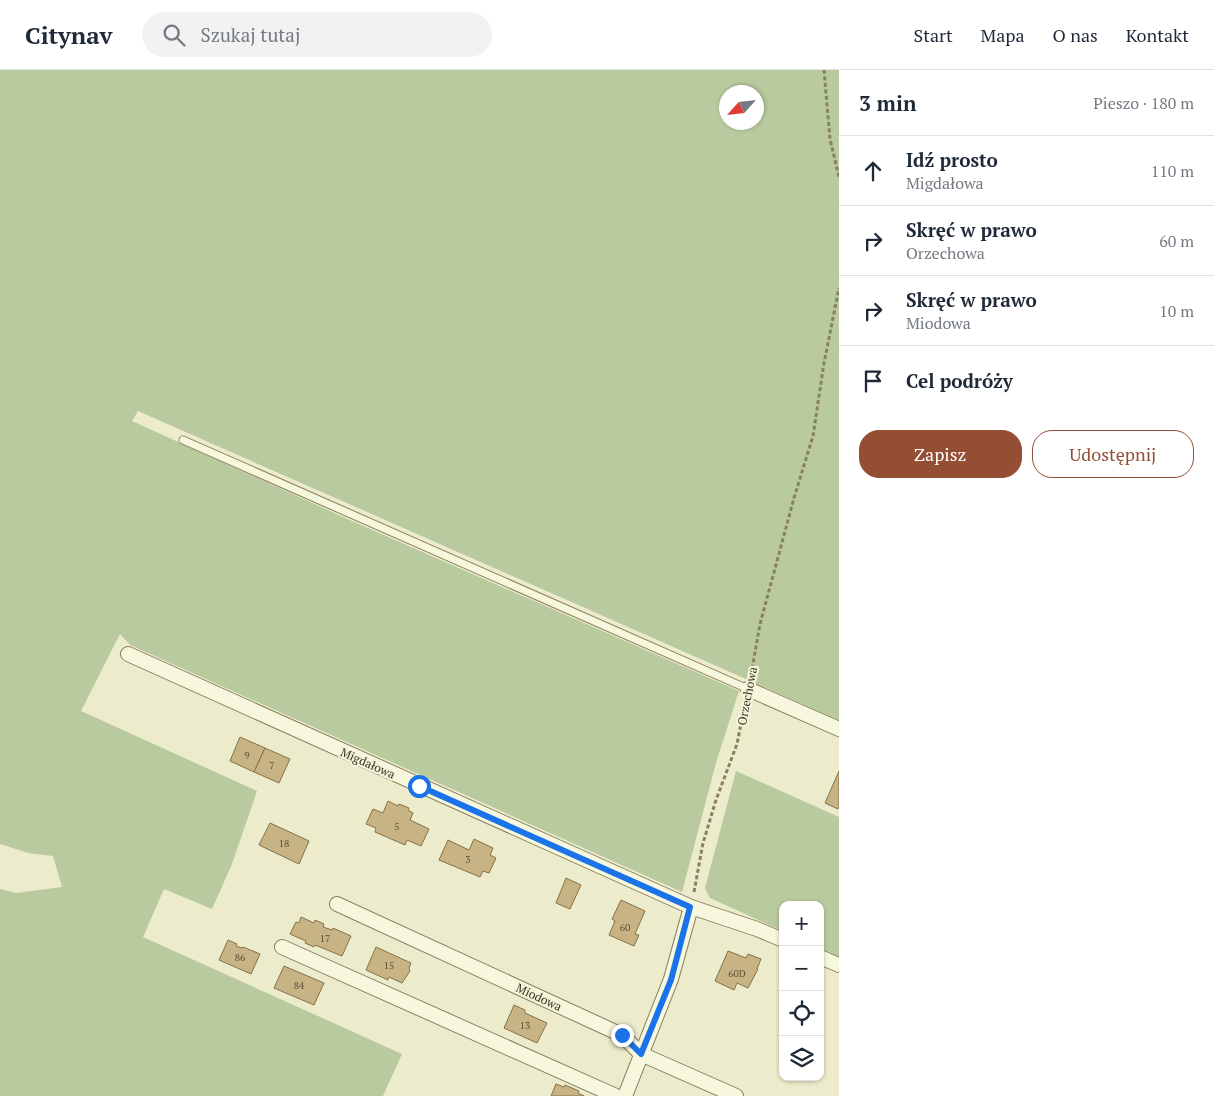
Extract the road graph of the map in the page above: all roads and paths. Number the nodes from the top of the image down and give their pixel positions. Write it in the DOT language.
graph roads {
  1 [pos="824,70"];
  2 [pos="839,177"];
  3 [pos="839,288"];
  4 [pos="183,440"];
  5 [pos="128,654"];
  6 [pos="748,689"];
  7 [pos="839,729"];
  8 [pos="337,904"];
  9 [pos="690,907"];
  10 [pos="779,938"];
  11 [pos="282,947"];
  12 [pos="824,959"];
  13 [pos="839,966"];
  14 [pos="641,1054"];
  15 [pos="616,1096"];
  16 [pos="625,1096"];
  17 [pos="736,1096"];
  1 -- 2 [label="path"];
  3 -- 6 [label="path, Orzechowa"];
  4 -- 6 [label="lane"];
  5 -- 9 [label="street, Migdałowa"];
  6 -- 7 [label="street"];
  6 -- 9 [label="path, Orzechowa"];
  8 -- 14 [label="street, Miodowa"];
  9 -- 10 [label="street, Migdałowa"];
  9 -- 14 [label="street"];
  11 -- 15 [label="street"];
  12 -- 13 [label="street"];
  14 -- 16 [label="street"];
  14 -- 17 [label="street, Miodowa"];
}
